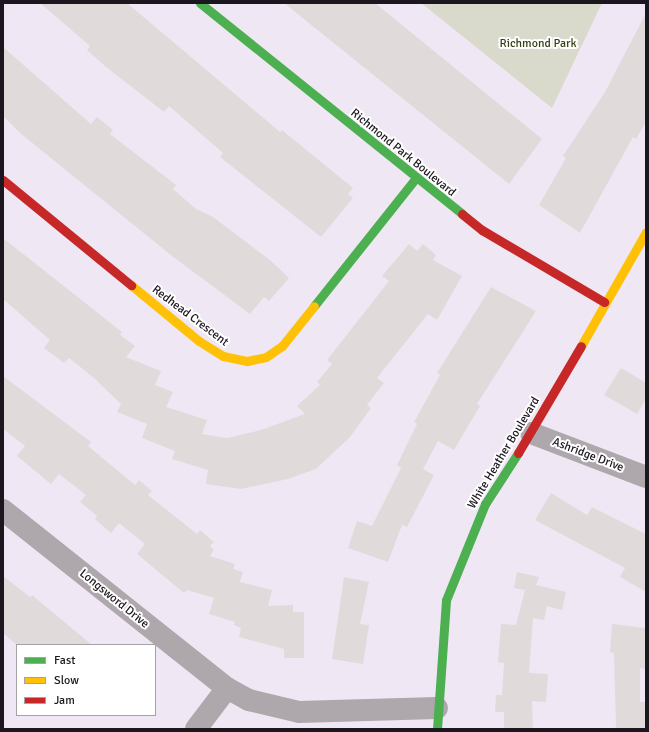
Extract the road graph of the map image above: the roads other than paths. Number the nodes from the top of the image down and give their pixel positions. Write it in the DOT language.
graph roads {
  1 [pos="200,3"];
  2 [pos="415,179"];
  3 [pos="3,180"];
  4 [pos="646,232"];
  5 [pos="604,302"];
  6 [pos="531,433"];
  7 [pos="646,477"];
  8 [pos="3,510"];
  9 [pos="227,688"];
  10 [pos="436,708"];
  11 [pos="196,729"];
  12 [pos="437,729"];
  1 -- 2 [label="street, Richmond Park Boulevard"];
  2 -- 3 [label="street, Redhead Crescent"];
  2 -- 5 [label="street, Richmond Park Boulevard"];
  4 -- 5 [label="street, White Heather Boulevard"];
  5 -- 6 [label="street, White Heather Boulevard"];
  6 -- 7 [label="street, Ashridge Drive"];
  6 -- 10 [label="street, White Heather Boulevard"];
  8 -- 9 [label="street, Longsword Drive"];
  9 -- 10 [label="street, Longsword Drive"];
  9 -- 11 [label="street"];
  10 -- 12 [label="street, White Heather Boulevard"];
}
